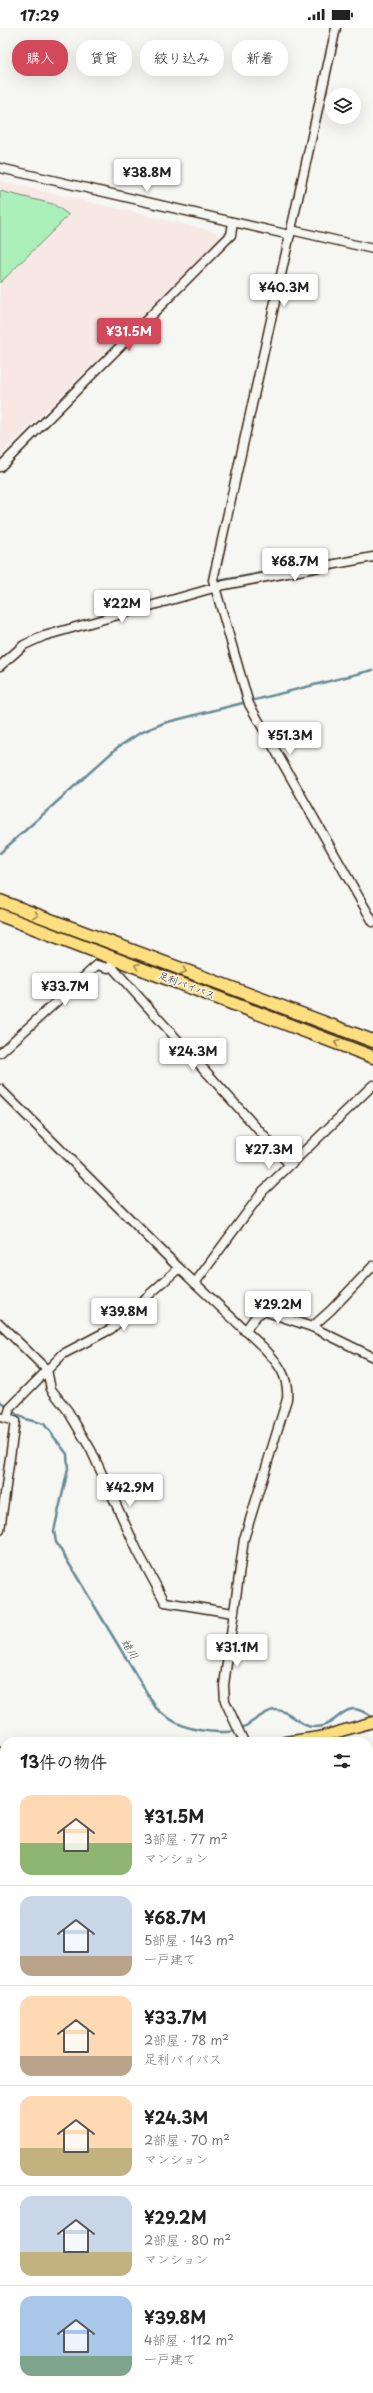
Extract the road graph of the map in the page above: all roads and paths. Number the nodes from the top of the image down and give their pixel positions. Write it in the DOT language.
graph roads {
  1 [pos="336,28"];
  2 [pos="0,168"];
  3 [pos="234,223"];
  4 [pos="290,233"];
  5 [pos="373,249"];
  6 [pos="0,467"];
  7 [pos="373,557"];
  8 [pos="214,587"];
  9 [pos="0,666"];
  10 [pos="0,901"];
  11 [pos="0,915"];
  12 [pos="373,922"];
  13 [pos="115,963"];
  14 [pos="373,1041"];
  15 [pos="0,1053"];
  16 [pos="373,1057"];
  17 [pos="373,1084"];
  18 [pos="0,1089"];
  19 [pos="290,1164"];
  20 [pos="373,1266"];
  21 [pos="180,1268"];
  22 [pos="196,1283"];
  23 [pos="0,1324"];
  24 [pos="312,1326"];
  25 [pos="245,1331"];
  26 [pos="373,1357"];
  27 [pos="46,1370"];
  28 [pos="4,1418"];
  29 [pos="0,1530"];
  30 [pos="234,1613"];
  31 [pos="372,1723"];
  32 [pos="241,1737"];
  33 [pos="320,1737"];
  1 -- 4 [label="street"];
  2 -- 3 [label="street"];
  3 -- 4 [label="street"];
  3 -- 6 [label="street"];
  4 -- 5 [label="street"];
  4 -- 8 [label="street"];
  7 -- 8 [label="street"];
  8 -- 9 [label="street"];
  8 -- 12 [label="street"];
  10 -- 14 [label="highway, 足利バイパス, one-way"];
  11 -- 13 [label="highway, 足利バイパス"];
  13 -- 15 [label="street"];
  16 -- 13 [label="highway, 足利バイパス, one-way"];
  13 -- 19 [label="street"];
  17 -- 19 [label="street"];
  18 -- 21 [label="street"];
  19 -- 22 [label="street"];
  20 -- 24 [label="street"];
  21 -- 22 [label="street"];
  21 -- 27 [label="street"];
  22 -- 25 [label="street"];
  23 -- 27 [label="street"];
  24 -- 25 [label="street"];
  24 -- 26 [label="street"];
  25 -- 30 [label="street"];
  27 -- 28 [label="street"];
  27 -- 30 [label="street"];
  28 -- 29 [label="street"];
  30 -- 32 [label="street"];
  31 -- 33 [label="main road"];
}
